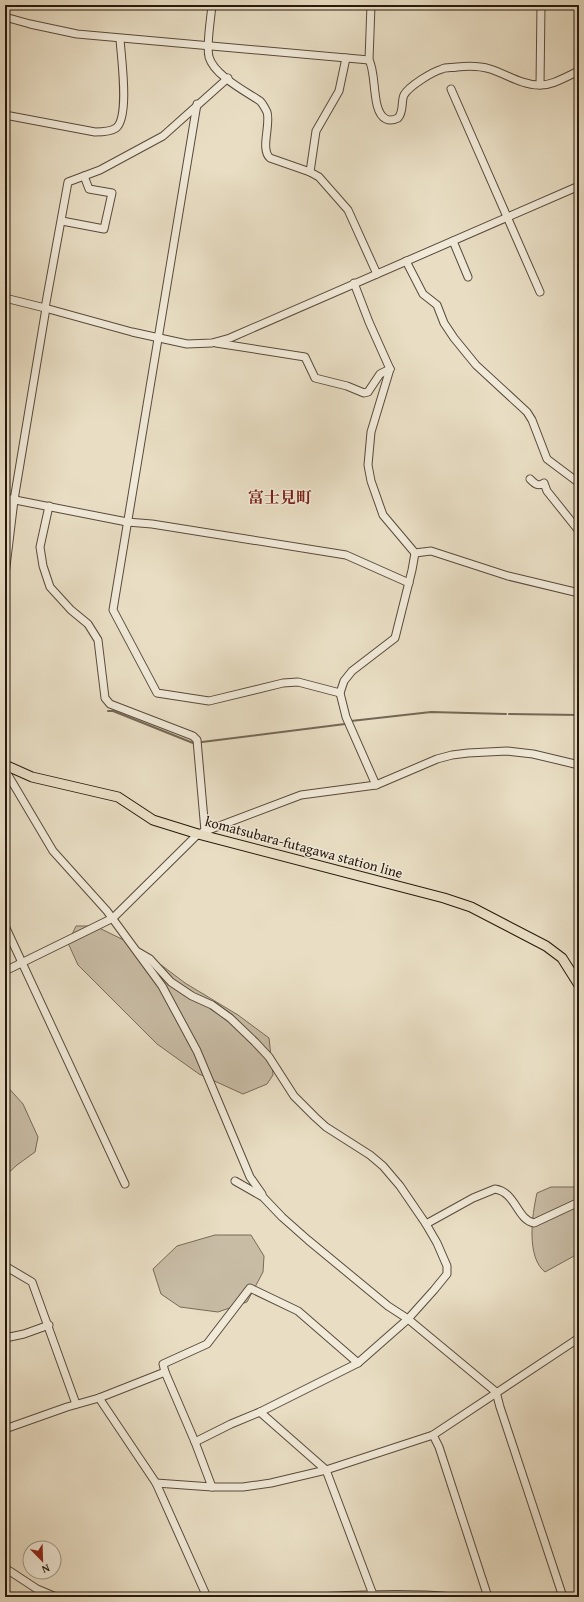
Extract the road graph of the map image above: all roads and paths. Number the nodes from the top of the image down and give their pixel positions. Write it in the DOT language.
graph roads {
  1 [pos="212,5"];
  2 [pos="371,5"];
  3 [pos="540,5"];
  4 [pos="5,17"];
  5 [pos="120,39"];
  6 [pos="209,46"];
  7 [pos="346,58"];
  8 [pos="369,60"];
  9 [pos="579,71"];
  10 [pos="228,78"];
  11 [pos="540,86"];
  12 [pos="451,89"];
  13 [pos="197,104"];
  14 [pos="5,115"];
  15 [pos="310,172"];
  16 [pos="84,176"];
  17 [pos="579,186"];
  18 [pos="507,217"];
  19 [pos="62,221"];
  20 [pos="453,241"];
  21 [pos="406,261"];
  22 [pos="377,274"];
  23 [pos="468,277"];
  24 [pos="354,283"];
  25 [pos="540,292"];
  26 [pos="5,298"];
  27 [pos="46,308"];
  28 [pos="158,338"];
  29 [pos="212,343"];
  30 [pos="390,369"];
  31 [pos="530,479"];
  32 [pos="579,483"];
  33 [pos="5,498"];
  34 [pos="14,500"];
  35 [pos="49,506"];
  36 [pos="127,522"];
  37 [pos="579,531"];
  38 [pos="415,553"];
  39 [pos="5,574"];
  40 [pos="409,583"];
  41 [pos="579,593"];
  42 [pos="340,693"];
  43 [pos="5,765"];
  44 [pos="579,765"];
  45 [pos="5,770"];
  46 [pos="376,785"];
  47 [pos="202,833"];
  48 [pos="113,918"];
  49 [pos="5,926"];
  50 [pos="138,952"];
  51 [pos="23,963"];
  52 [pos="5,971"];
  53 [pos="579,985"];
  54 [pos="235,1181"];
  55 [pos="125,1184"];
  56 [pos="263,1197"];
  57 [pos="579,1202"];
  58 [pos="426,1224"];
  59 [pos="5,1266"];
  60 [pos="408,1319"];
  61 [pos="49,1325"];
  62 [pos="5,1338"];
  63 [pos="579,1338"];
  64 [pos="358,1363"];
  65 [pos="165,1372"];
  66 [pos="496,1392"];
  67 [pos="100,1398"];
  68 [pos="76,1404"];
  69 [pos="260,1412"];
  70 [pos="5,1429"];
  71 [pos="433,1435"];
  72 [pos="195,1442"];
  73 [pos="326,1470"];
  74 [pos="156,1483"];
  75 [pos="212,1487"];
  76 [pos="5,1568"];
  77 [pos="56,1597"];
  78 [pos="207,1597"];
  79 [pos="300,1597"];
  80 [pos="373,1597"];
  81 [pos="454,1597"];
  82 [pos="488,1597"];
  83 [pos="563,1597"];
  1 -- 6 [label="street"];
  2 -- 8 [label="street"];
  3 -- 11 [label="street"];
  4 -- 5 [label="street"];
  5 -- 6 [label="street"];
  5 -- 14 [label="street"];
  6 -- 7 [label="street"];
  6 -- 10 [label="street"];
  7 -- 8 [label="street"];
  7 -- 15 [label="street"];
  8 -- 11 [label="street"];
  9 -- 11 [label="street"];
  10 -- 13 [label="street"];
  10 -- 15 [label="street"];
  12 -- 18 [label="street"];
  13 -- 16 [label="street"];
  13 -- 28 [label="street"];
  15 -- 22 [label="street"];
  16 -- 19 [label="street"];
  16 -- 19 [label="street"];
  17 -- 18 [label="street"];
  18 -- 20 [label="street"];
  18 -- 25 [label="street"];
  19 -- 27 [label="street"];
  20 -- 21 [label="street"];
  20 -- 23 [label="street"];
  21 -- 22 [label="street"];
  21 -- 32 [label="street"];
  22 -- 24 [label="street"];
  24 -- 29 [label="street"];
  24 -- 30 [label="street"];
  26 -- 27 [label="street"];
  27 -- 28 [label="street"];
  27 -- 34 [label="street"];
  28 -- 29 [label="street"];
  28 -- 36 [label="street"];
  29 -- 30 [label="street"];
  30 -- 38 [label="street"];
  31 -- 37 [label="street"];
  33 -- 34 [label="street"];
  34 -- 35 [label="street"];
  34 -- 39 [label="street"];
  35 -- 36 [label="street"];
  35 -- 47 [label="street"];
  36 -- 40 [label="street"];
  36 -- 42 [label="street"];
  38 -- 40 [label="street"];
  38 -- 41 [label="street"];
  40 -- 42 [label="street"];
  42 -- 46 [label="street"];
  43 -- 47 [label="main road, komatsubara-futagawa station line"];
  44 -- 46 [label="street"];
  45 -- 48 [label="street"];
  46 -- 47 [label="street"];
  47 -- 48 [label="street"];
  47 -- 53 [label="main road, komatsubara-futagawa station line"];
  48 -- 50 [label="street"];
  48 -- 51 [label="street"];
  49 -- 51 [label="street"];
  50 -- 56 [label="street"];
  50 -- 58 [label="street"];
  51 -- 52 [label="street"];
  51 -- 55 [label="street"];
  54 -- 56 [label="street"];
  56 -- 60 [label="street"];
  57 -- 58 [label="street"];
  58 -- 60 [label="street"];
  59 -- 61 [label="street"];
  60 -- 64 [label="street"];
  60 -- 66 [label="street"];
  61 -- 62 [label="street"];
  61 -- 68 [label="street"];
  63 -- 66 [label="street"];
  64 -- 65 [label="street"];
  64 -- 69 [label="street"];
  65 -- 67 [label="street"];
  65 -- 72 [label="street"];
  66 -- 71 [label="street"];
  66 -- 83 [label="street"];
  67 -- 68 [label="street"];
  67 -- 74 [label="street"];
  68 -- 70 [label="street"];
  69 -- 72 [label="street"];
  69 -- 73 [label="street"];
  71 -- 73 [label="street"];
  71 -- 82 [label="street"];
  72 -- 75 [label="street"];
  73 -- 75 [label="street"];
  73 -- 80 [label="street"];
  74 -- 75 [label="street"];
  74 -- 78 [label="street"];
  76 -- 77 [label="street"];
  79 -- 80 [label="street"];
  80 -- 81 [label="street"];
}
